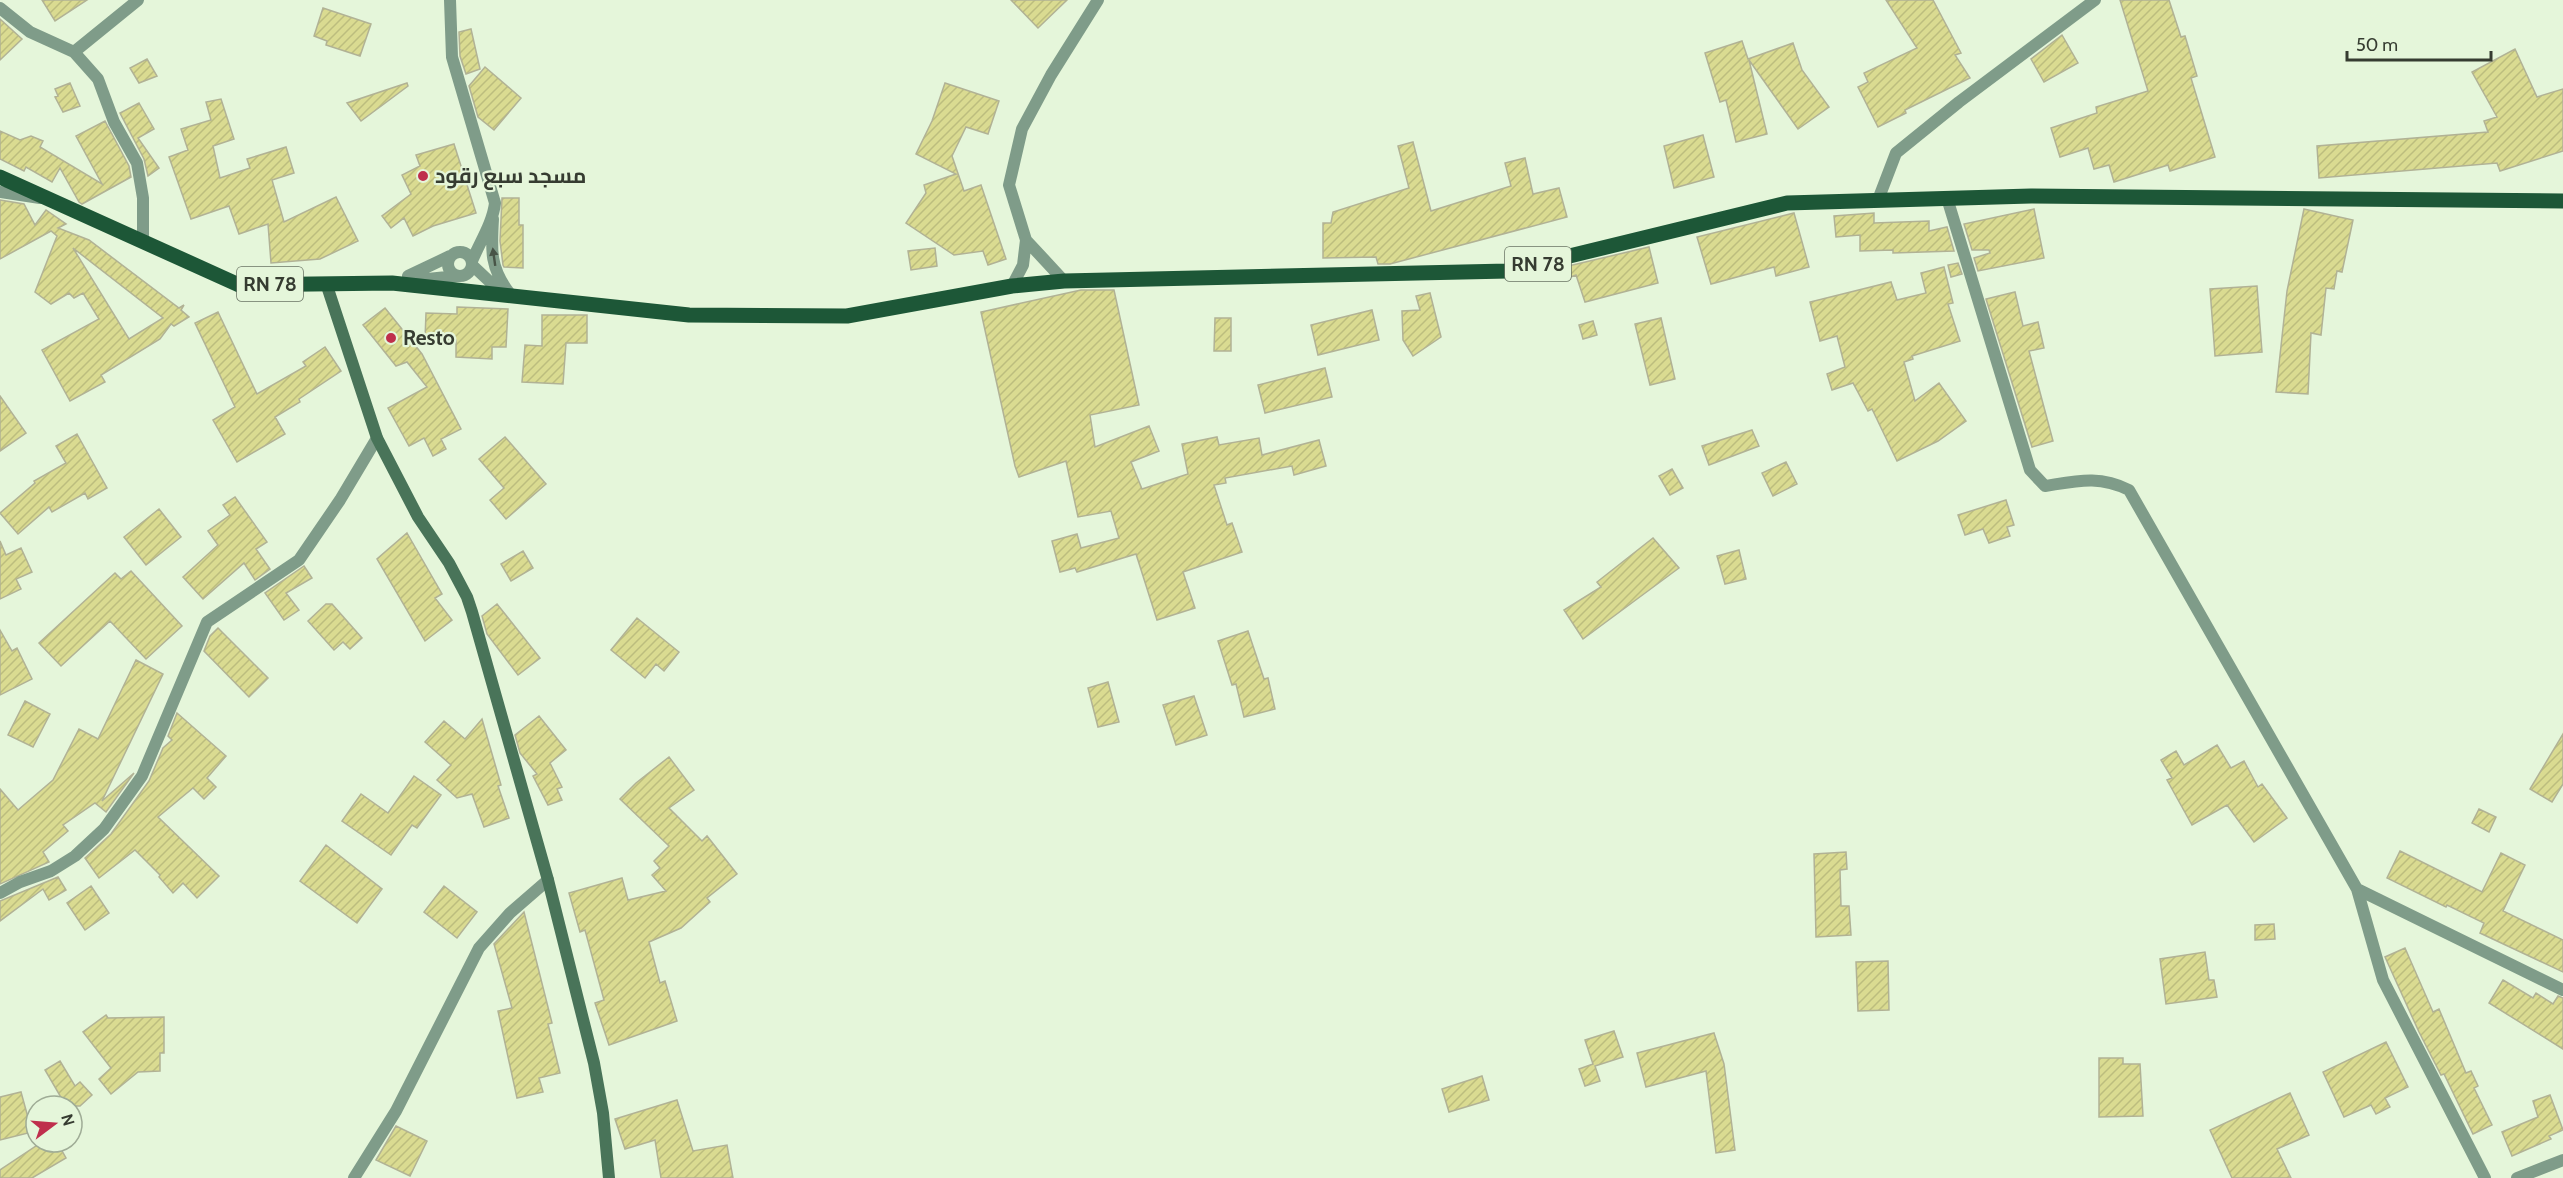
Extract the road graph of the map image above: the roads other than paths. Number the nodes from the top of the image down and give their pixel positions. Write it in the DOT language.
graph roads {
  1 [pos="138,0"];
  2 [pos="450,0"];
  3 [pos="1098,0"];
  4 [pos="2095,0"];
  5 [pos="0,8"];
  6 [pos="74,52"];
  7 [pos="0,177"];
  8 [pos="0,183"];
  9 [pos="0,192"];
  10 [pos="1947,198"];
  11 [pos="47,200"];
  12 [pos="1878,200"];
  13 [pos="2563,201"];
  14 [pos="494,216"];
  15 [pos="486,228"];
  16 [pos="1026,240"];
  17 [pos="143,241"];
  18 [pos="455,254"];
  19 [pos="472,263"];
  20 [pos="457,276"];
  21 [pos="1064,281"];
  22 [pos="326,283"];
  23 [pos="392,283"];
  24 [pos="1012,286"];
  25 [pos="510,294"];
  26 [pos="377,438"];
  27 [pos="548,880"];
  28 [pos="2357,889"];
  29 [pos="0,893"];
  30 [pos="2563,990"];
  31 [pos="2563,1160"];
  32 [pos="354,1178"];
  33 [pos="609,1178"];
  34 [pos="2485,1178"];
  35 [pos="2517,1178"];
  1 -- 6 [label="street"];
  2 -- 14 [label="street"];
  3 -- 16 [label="street"];
  4 -- 12 [label="street"];
  5 -- 6 [label="street"];
  6 -- 17 [label="street"];
  7 -- 11 [label="main road, RN 78"];
  8 -- 11 [label="main road"];
  9 -- 11 [label="street"];
  10 -- 12 [label="main road, RN 78"];
  10 -- 13 [label="main road, RN 78"];
  10 -- 28 [label="street"];
  11 -- 17 [label="main road, RN 78"];
  12 -- 21 [label="main road, RN 78"];
  14 -- 15 [label="street"];
  25 -- 14 [label="street, one-way"];
  15 -- 18 [label="street"];
  15 -- 19 [label="street"];
  16 -- 21 [label="street"];
  16 -- 24 [label="street"];
  17 -- 22 [label="main road, RN 78"];
  18 -- 19 [label="street"];
  18 -- 20 [label="street"];
  18 -- 23 [label="street"];
  19 -- 20 [label="street"];
  19 -- 25 [label="street"];
  20 -- 23 [label="street"];
  21 -- 24 [label="main road, RN 78"];
  22 -- 23 [label="main road, RN 78"];
  22 -- 26 [label="main road"];
  23 -- 25 [label="main road, RN 78"];
  24 -- 25 [label="main road, RN 78"];
  26 -- 27 [label="main road"];
  26 -- 29 [label="street"];
  27 -- 32 [label="street"];
  27 -- 33 [label="main road"];
  28 -- 30 [label="street"];
  28 -- 34 [label="street"];
  31 -- 35 [label="street"];
}
